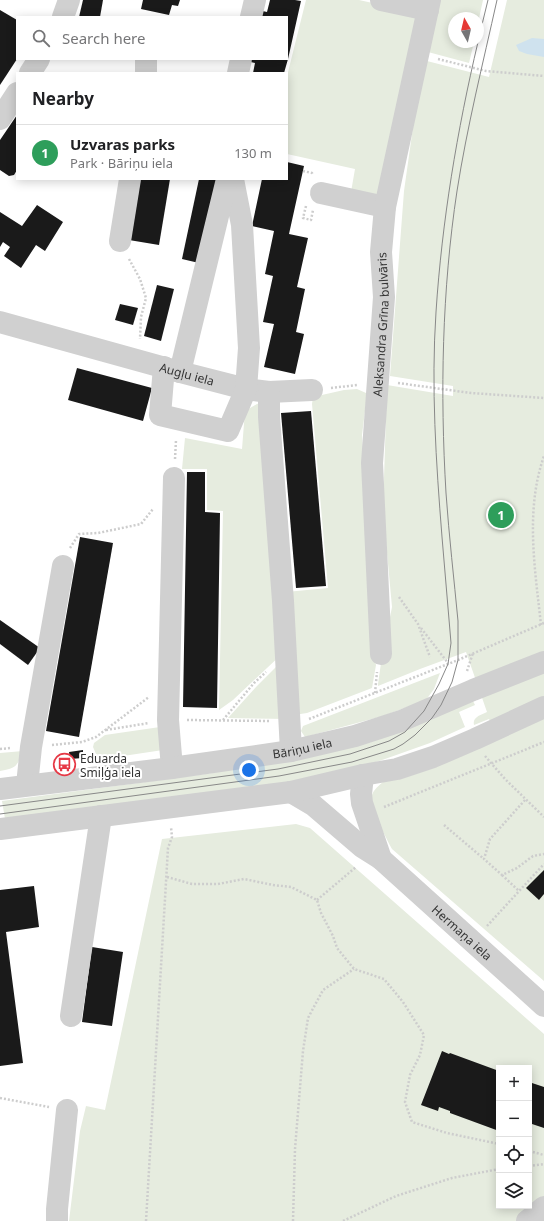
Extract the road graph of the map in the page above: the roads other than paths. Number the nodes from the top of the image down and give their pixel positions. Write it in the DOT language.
graph roads {
  1 [pos="69,0"];
  2 [pos="255,0"];
  3 [pos="381,0"];
  4 [pos="429,5"];
  5 [pos="63,16"];
  6 [pos="251,16"];
  7 [pos="38,60"];
  8 [pos="146,60"];
  9 [pos="241,60"];
  10 [pos="31,72"];
  11 [pos="146,72"];
  12 [pos="238,72"];
  13 [pos="16,95"];
  14 [pos="0,119"];
  15 [pos="130,180"];
  16 [pos="227,180"];
  17 [pos="233,180"];
  18 [pos="321,193"];
  19 [pos="385,207"];
  20 [pos="120,241"];
  21 [pos="0,322"];
  22 [pos="172,370"];
  23 [pos="246,389"];
  24 [pos="312,390"];
  25 [pos="269,392"];
  26 [pos="174,478"];
  27 [pos="63,566"];
  28 [pos="381,654"];
  29 [pos="542,670"];
  30 [pos="544,706"];
  31 [pos="291,750"];
  32 [pos="172,768"];
  33 [pos="363,775"];
  34 [pos="27,785"];
  35 [pos="0,789"];
  36 [pos="291,792"];
  37 [pos="101,816"];
  38 [pos="0,829"];
  39 [pos="377,856"];
  40 [pos="544,1006"];
  41 [pos="70,1016"];
  42 [pos="67,1110"];
  43 [pos="544,1207"];
  44 [pos="57,1221"];
  45 [pos="527,1221"];
  1 -- 5 [label="street"];
  2 -- 6 [label="street"];
  3 -- 4 [label="street"];
  4 -- 19 [label="street, Aleksandra Grīna bulvāris"];
  7 -- 10 [label="street"];
  8 -- 11 [label="street"];
  9 -- 12 [label="street"];
  13 -- 14 [label="street"];
  15 -- 20 [label="street"];
  16 -- 22 [label="street"];
  17 -- 23 [label="street"];
  18 -- 19 [label="street"];
  19 -- 28 [label="street, Aleksandra Grīna bulvāris"];
  21 -- 22 [label="street, Augļu iela"];
  22 -- 23 [label="street, Augļu iela"];
  22 -- 23 [label="street"];
  23 -- 25 [label="street, Augļu iela"];
  24 -- 25 [label="street, Augļu iela"];
  25 -- 31 [label="street"];
  26 -- 32 [label="street"];
  27 -- 34 [label="street"];
  29 -- 31 [label="street, Bāriņu iela"];
  30 -- 33 [label="street"];
  31 -- 32 [label="street, Bāriņu iela"];
  32 -- 34 [label="street, Bāriņu iela"];
  33 -- 36 [label="street"];
  33 -- 39 [label="street, Hermaņa iela"];
  34 -- 35 [label="street, Bāriņu iela"];
  36 -- 37 [label="street"];
  36 -- 39 [label="street, Hermaņa iela"];
  37 -- 38 [label="street"];
  37 -- 41 [label="street"];
  39 -- 40 [label="street, Hermaņa iela"];
  42 -- 44 [label="street"];
  43 -- 45 [label="street"];
}
